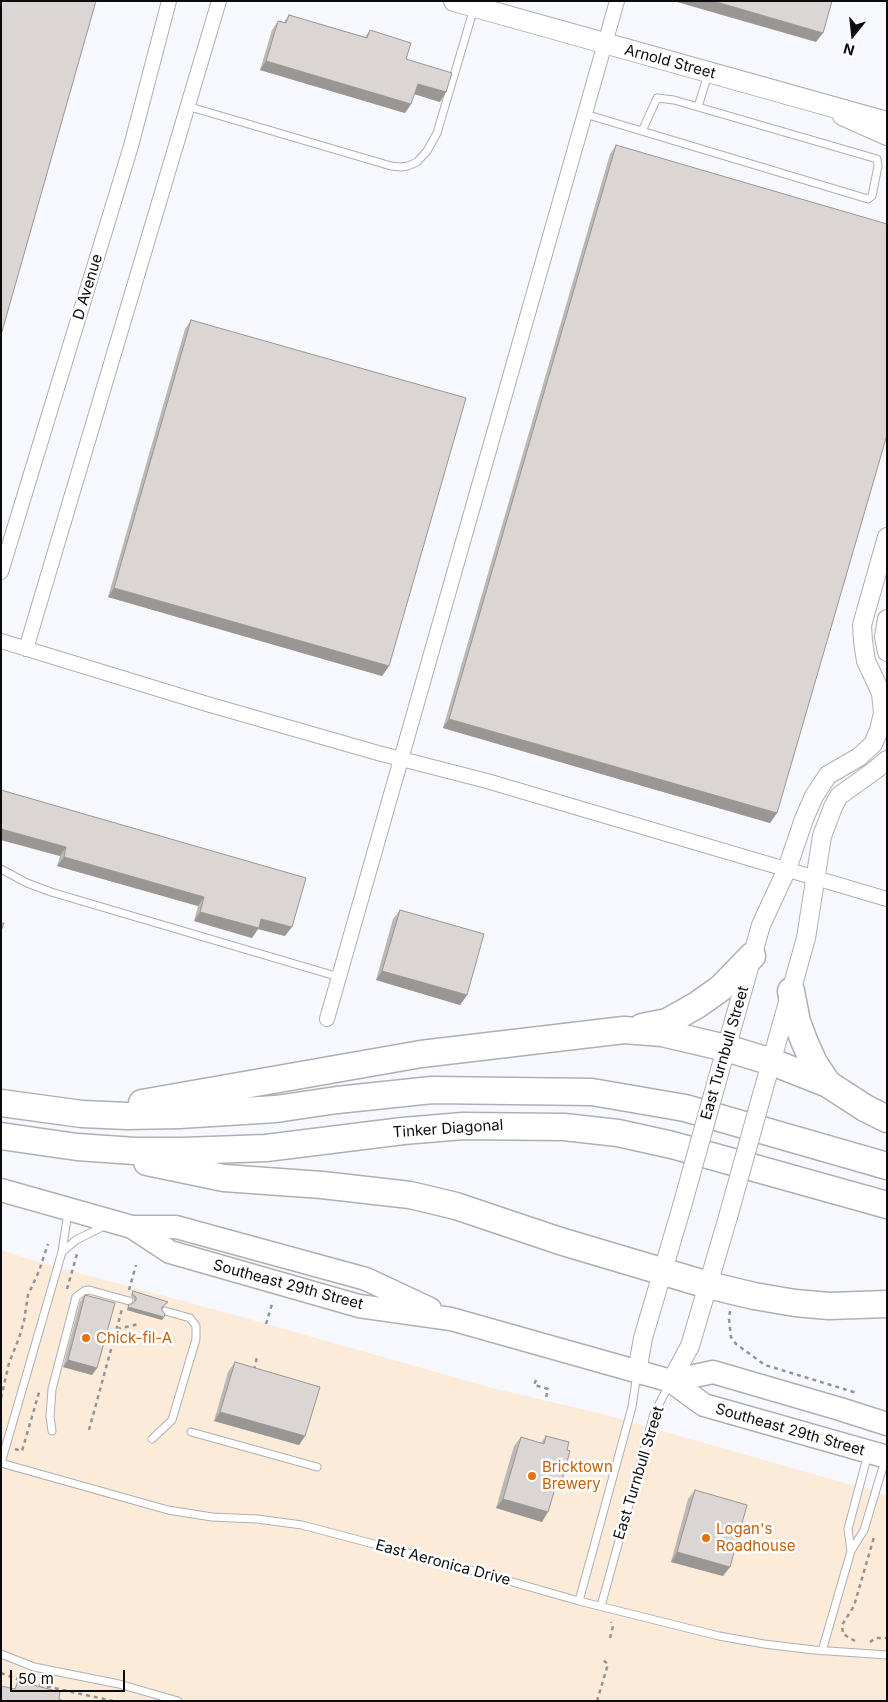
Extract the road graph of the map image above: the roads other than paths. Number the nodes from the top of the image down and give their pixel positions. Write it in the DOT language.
graph roads {
  1 [pos="169,1"];
  2 [pos="219,1"];
  3 [pos="454,1"];
  4 [pos="617,1"];
  5 [pos="474,7"];
  6 [pos="605,44"];
  7 [pos="708,72"];
  8 [pos="800,98"];
  9 [pos="188,106"];
  10 [pos="698,107"];
  11 [pos="585,114"];
  12 [pos="887,122"];
  13 [pos="642,131"];
  14 [pos="887,136"];
  15 [pos="887,538"];
  16 [pos="1,572"];
  17 [pos="887,620"];
  18 [pos="1,641"];
  19 [pos="26,649"];
  20 [pos="887,652"];
  21 [pos="402,759"];
  22 [pos="887,760"];
  23 [pos="1,869"];
  24 [pos="787,869"];
  25 [pos="816,878"];
  26 [pos="887,899"];
  27 [pos="752,956"];
  28 [pos="339,977"];
  29 [pos="790,992"];
  30 [pos="327,1019"];
  31 [pos="624,1030"];
  32 [pos="726,1048"];
  33 [pos="772,1062"];
  34 [pos="828,1084"];
  35 [pos="1,1103"];
  36 [pos="82,1114"];
  37 [pos="887,1119"];
  38 [pos="1,1136"];
  39 [pos="78,1147"];
  40 [pos="887,1166"];
  41 [pos="1,1190"];
  42 [pos="887,1205"];
  43 [pos="68,1209"];
  44 [pos="122,1224"];
  45 [pos="62,1252"];
  46 [pos="662,1271"];
  47 [pos="708,1285"];
  48 [pos="128,1300"];
  49 [pos="887,1304"];
  50 [pos="165,1311"];
  51 [pos="637,1372"];
  52 [pos="671,1381"];
  53 [pos="887,1424"];
  54 [pos="52,1431"];
  55 [pos="191,1432"];
  56 [pos="152,1439"];
  57 [pos="880,1455"];
  58 [pos="1,1463"];
  59 [pos="317,1467"];
  60 [pos="851,1550"];
  61 [pos="579,1601"];
  62 [pos="601,1606"];
  63 [pos="822,1651"];
  64 [pos="1,1654"];
  65 [pos="887,1655"];
  66 [pos="178,1701"];
  1 -- 16 [label="street, D Avenue"];
  2 -- 9 [label="street"];
  3 -- 5 [label="main road, Arnold Street"];
  4 -- 6 [label="street"];
  5 -- 6 [label="main road, Arnold Street"];
  5 -- 9 [label="lane"];
  6 -- 7 [label="main road, Arnold Street"];
  6 -- 11 [label="street"];
  7 -- 8 [label="main road, Arnold Street"];
  7 -- 10 [label="lane"];
  8 -- 12 [label="main road, Arnold Street"];
  8 -- 14 [label="street"];
  9 -- 19 [label="street"];
  10 -- 13 [label="lane"];
  10 -- 13 [label="lane"];
  11 -- 13 [label="lane"];
  11 -- 21 [label="street"];
  15 -- 24 [label="street, East Turnbull Street"];
  17 -- 20 [label="street"];
  18 -- 19 [label="street"];
  19 -- 21 [label="street"];
  21 -- 24 [label="street"];
  21 -- 28 [label="street"];
  22 -- 25 [label="street, East Turnbull Street"];
  23 -- 28 [label="lane"];
  24 -- 25 [label="street"];
  24 -- 27 [label="street, East Turnbull Street"];
  25 -- 26 [label="street"];
  25 -- 29 [label="street, East Turnbull Street"];
  27 -- 31 [label="highway"];
  27 -- 32 [label="street, East Turnbull Street"];
  28 -- 30 [label="street"];
  29 -- 33 [label="street, East Turnbull Street"];
  29 -- 34 [label="highway"];
  31 -- 32 [label="highway"];
  31 -- 36 [label="highway"];
  32 -- 33 [label="highway"];
  32 -- 46 [label="street, East Turnbull Street, bridge"];
  33 -- 34 [label="highway"];
  33 -- 47 [label="street, East Turnbull Street, bridge"];
  34 -- 37 [label="highway"];
  35 -- 36 [label="highway"];
  36 -- 40 [label="highway"];
  38 -- 39 [label="highway, Tinker Diagonal"];
  39 -- 42 [label="highway, Tinker Diagonal"];
  39 -- 46 [label="highway"];
  41 -- 43 [label="main road, Southeast 29th Street"];
  43 -- 44 [label="main road, Southeast 29th Street"];
  43 -- 45 [label="lane"];
  44 -- 45 [label="lane"];
  44 -- 51 [label="main road, Southeast 29th Street"];
  45 -- 58 [label="lane"];
  46 -- 47 [label="highway"];
  46 -- 51 [label="street, East Turnbull Street"];
  47 -- 49 [label="highway"];
  47 -- 52 [label="street, East Turnbull Street"];
  48 -- 54 [label="lane"];
  50 -- 56 [label="lane"];
  51 -- 52 [label="main road, Southeast 29th Street"];
  51 -- 61 [label="lane, East Turnbull Street"];
  52 -- 53 [label="main road, Southeast 29th Street"];
  52 -- 57 [label="main road, Southeast 29th Street"];
  52 -- 62 [label="lane, East Turnbull Street"];
  55 -- 59 [label="lane"];
  57 -- 60 [label="lane"];
  57 -- 60 [label="lane"];
  58 -- 61 [label="lane, East Aeronica Drive"];
  60 -- 63 [label="lane"];
  61 -- 62 [label="lane, East Aeronica Drive"];
  62 -- 63 [label="lane, East Aeronica Drive"];
  63 -- 65 [label="lane, East Aeronica Drive"];
  64 -- 66 [label="lane"];
}
